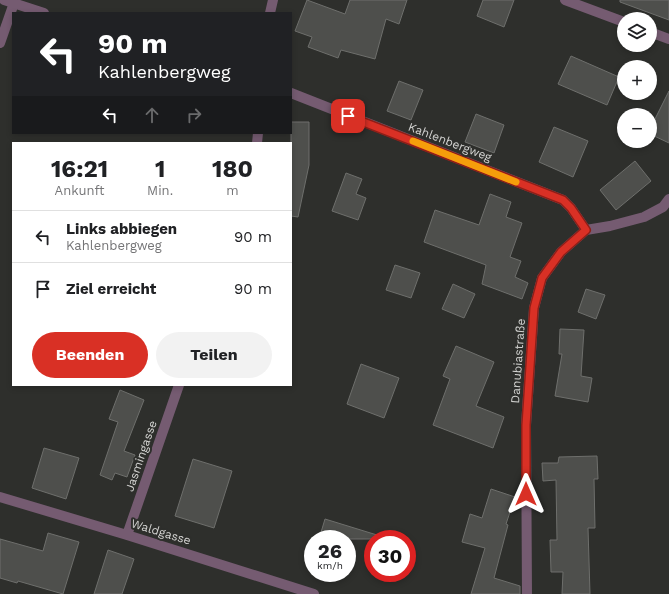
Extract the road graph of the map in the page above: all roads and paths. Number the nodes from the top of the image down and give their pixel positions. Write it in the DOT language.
graph roads {
  1 [pos="273,0"];
  2 [pos="565,0"];
  3 [pos="9,1"];
  4 [pos="41,12"];
  5 [pos="270,12"];
  6 [pos="617,19"];
  7 [pos="657,35"];
  8 [pos="669,39"];
  9 [pos="0,43"];
  10 [pos="292,93"];
  11 [pos="666,203"];
  12 [pos="586,230"];
  13 [pos="179,386"];
  14 [pos="0,497"];
  15 [pos="127,535"];
  16 [pos="314,594"];
  17 [pos="527,594"];
  1 -- 5 [label="street"];
  2 -- 6 [label="street"];
  3 -- 4 [label="street"];
  3 -- 9 [label="street"];
  7 -- 8 [label="street"];
  10 -- 12 [label="street, Kahlenbergweg"];
  11 -- 12 [label="street"];
  12 -- 17 [label="street, Danubiastraße"];
  13 -- 15 [label="street, Jasmingasse"];
  14 -- 15 [label="street, Waldgasse"];
  15 -- 16 [label="street, Waldgasse"];
}
